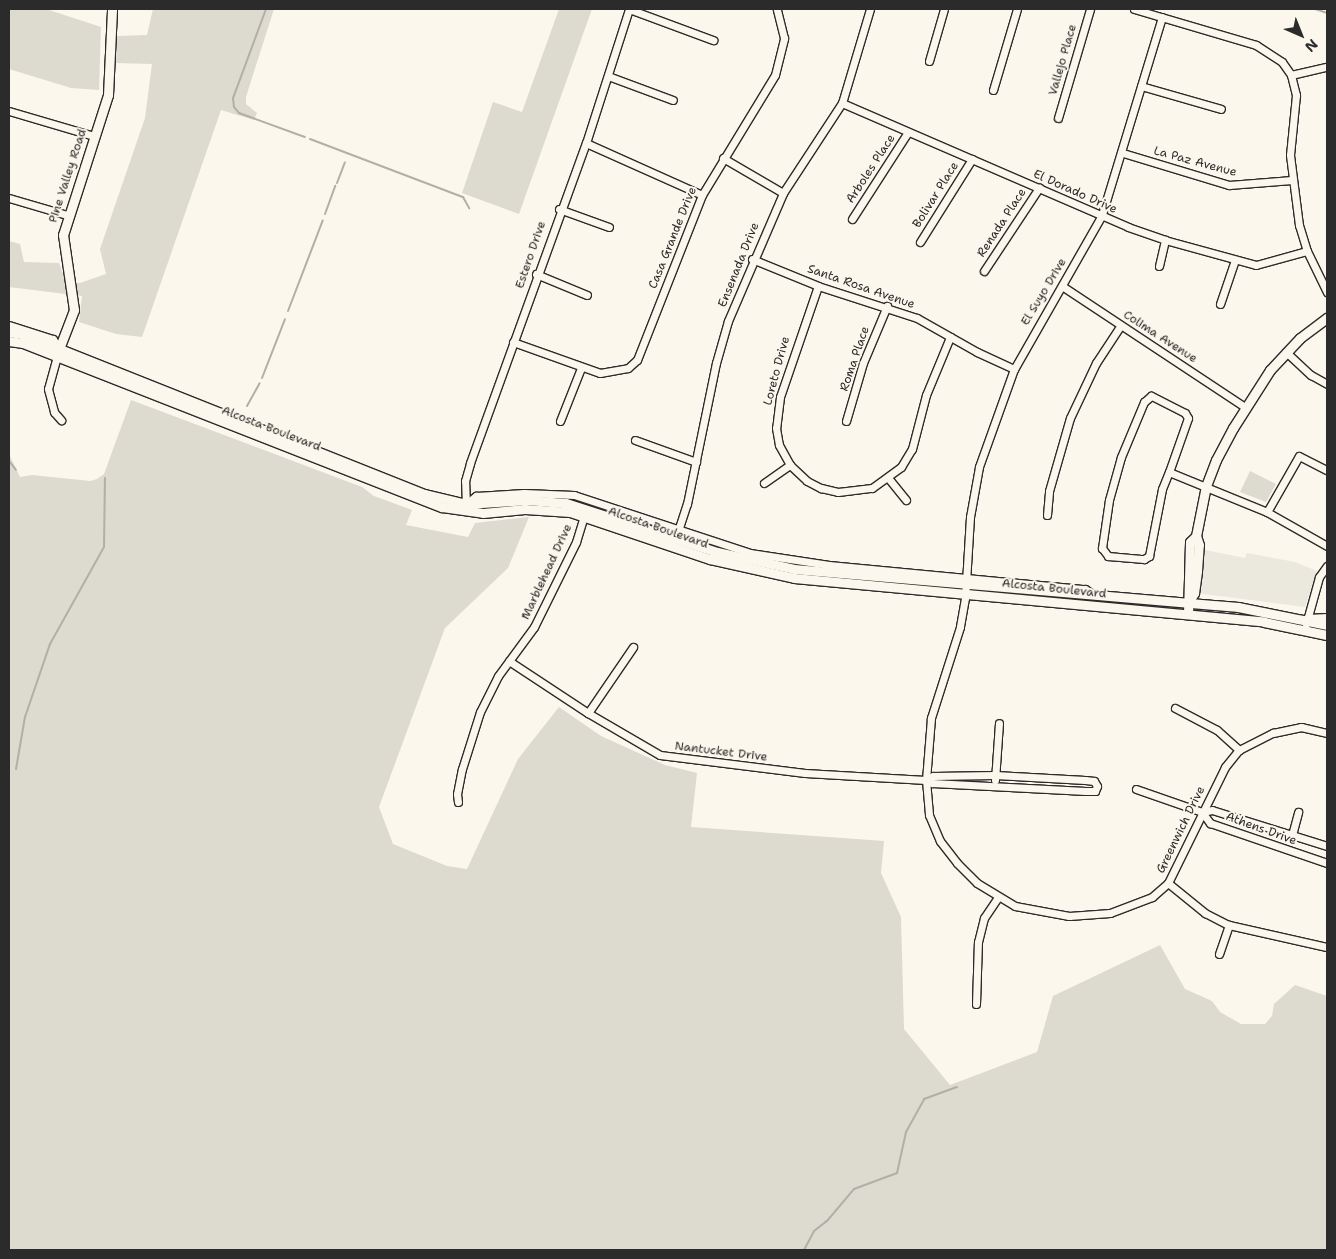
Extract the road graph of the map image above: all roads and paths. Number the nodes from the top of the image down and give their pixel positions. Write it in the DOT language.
graph roads {
  1 [pos="112,9"];
  2 [pos="629,9"];
  3 [pos="777,9"];
  4 [pos="870,9"];
  5 [pos="944,9"];
  6 [pos="1017,9"];
  7 [pos="1090,9"];
  8 [pos="1134,9"];
  9 [pos="1162,17"];
  10 [pos="713,40"];
  11 [pos="929,61"];
  12 [pos="1327,67"];
  13 [pos="1291,75"];
  14 [pos="608,76"];
  15 [pos="1141,86"];
  16 [pos="993,90"];
  17 [pos="674,100"];
  18 [pos="842,103"];
  19 [pos="1221,109"];
  20 [pos="9,111"];
  21 [pos="1058,118"];
  22 [pos="908,132"];
  23 [pos="94,136"];
  24 [pos="586,143"];
  25 [pos="1123,153"];
  26 [pos="723,158"];
  27 [pos="972,159"];
  28 [pos="1292,180"];
  29 [pos="1039,188"];
  30 [pos="782,193"];
  31 [pos="702,194"];
  32 [pos="9,198"];
  33 [pos="559,209"];
  34 [pos="68,214"];
  35 [pos="1102,215"];
  36 [pos="852,219"];
  37 [pos="610,227"];
  38 [pos="1165,240"];
  39 [pos="920,242"];
  40 [pos="1307,251"];
  41 [pos="752,259"];
  42 [pos="1235,260"];
  43 [pos="1159,266"];
  44 [pos="984,271"];
  45 [pos="536,274"];
  46 [pos="818,286"];
  47 [pos="1062,286"];
  48 [pos="1327,292"];
  49 [pos="587,295"];
  50 [pos="1220,304"];
  51 [pos="887,306"];
  52 [pos="1327,318"];
  53 [pos="9,325"];
  54 [pos="1121,325"];
  55 [pos="9,332"];
  56 [pos="950,337"];
  57 [pos="9,341"];
  58 [pos="513,342"];
  59 [pos="1286,352"];
  60 [pos="58,353"];
  61 [pos="581,368"];
  62 [pos="1014,369"];
  63 [pos="1327,384"];
  64 [pos="1245,407"];
  65 [pos="61,420"];
  66 [pos="560,421"];
  67 [pos="846,421"];
  68 [pos="635,440"];
  69 [pos="696,462"];
  70 [pos="790,465"];
  71 [pos="1327,470"];
  72 [pos="1170,472"];
  73 [pos="888,479"];
  74 [pos="764,483"];
  75 [pos="1206,486"];
  76 [pos="906,500"];
  77 [pos="466,507"];
  78 [pos="586,512"];
  79 [pos="1267,512"];
  80 [pos="1047,515"];
  81 [pos="676,539"];
  82 [pos="1327,546"];
  83 [pos="1327,566"];
  84 [pos="966,585"];
  85 [pos="1188,603"];
  86 [pos="1188,614"];
  87 [pos="1327,617"];
  88 [pos="1308,618"];
  89 [pos="1327,625"];
  90 [pos="1305,630"];
  91 [pos="1327,635"];
  92 [pos="633,647"];
  93 [pos="509,661"];
  94 [pos="1175,708"];
  95 [pos="588,713"];
  96 [pos="999,722"];
  97 [pos="1327,733"];
  98 [pos="1239,750"];
  99 [pos="995,775"];
  100 [pos="1041,777"];
  101 [pos="926,780"];
  102 [pos="995,786"];
  103 [pos="1040,788"];
  104 [pos="1136,789"];
  105 [pos="458,802"];
  106 [pos="1202,812"];
  107 [pos="1298,812"];
  108 [pos="1292,835"];
  109 [pos="1327,846"];
  110 [pos="1327,863"];
  111 [pos="1168,883"];
  112 [pos="998,896"];
  113 [pos="1229,925"];
  114 [pos="1327,947"];
  115 [pos="1219,954"];
  116 [pos="976,1004"];
  1 -- 23 [label="main road, Pine Valley Road"];
  2 -- 10 [label="street"];
  2 -- 14 [label="street, Estero Drive"];
  3 -- 26 [label="street, Casa Grande Drive"];
  4 -- 18 [label="street, Ensenada Drive"];
  5 -- 11 [label="street"];
  6 -- 16 [label="street"];
  7 -- 21 [label="street, Vallejo Place"];
  8 -- 9 [label="street"];
  9 -- 13 [label="street"];
  9 -- 15 [label="street, El Suyo Drive"];
  12 -- 13 [label="street"];
  13 -- 28 [label="street"];
  14 -- 17 [label="street"];
  14 -- 24 [label="street, Estero Drive"];
  15 -- 19 [label="street"];
  15 -- 25 [label="street, El Suyo Drive"];
  18 -- 22 [label="street, El Dorado Drive"];
  18 -- 30 [label="street, Ensenada Drive"];
  20 -- 23 [label="street"];
  22 -- 27 [label="street, El Dorado Drive"];
  22 -- 36 [label="street, Arboles Place"];
  23 -- 34 [label="main road, Pine Valley Road"];
  24 -- 31 [label="street"];
  24 -- 33 [label="street, Estero Drive"];
  25 -- 28 [label="street, La Paz Avenue"];
  25 -- 35 [label="street, El Suyo Drive"];
  26 -- 30 [label="street"];
  26 -- 31 [label="street, Casa Grande Drive"];
  27 -- 29 [label="street, El Dorado Drive"];
  27 -- 39 [label="street, Bolivar Place"];
  28 -- 40 [label="street"];
  29 -- 35 [label="street, El Dorado Drive"];
  29 -- 44 [label="street, Renada Place"];
  30 -- 41 [label="street, Ensenada Drive"];
  31 -- 61 [label="street, Casa Grande Drive"];
  32 -- 34 [label="street"];
  33 -- 37 [label="street"];
  33 -- 45 [label="street, Estero Drive"];
  34 -- 60 [label="main road, Pine Valley Road"];
  35 -- 38 [label="street, El Dorado Drive"];
  35 -- 47 [label="street, El Suyo Drive"];
  38 -- 42 [label="street, El Dorado Drive"];
  38 -- 43 [label="street"];
  40 -- 42 [label="street, El Dorado Drive"];
  40 -- 48 [label="street"];
  41 -- 46 [label="street, Santa Rosa Avenue"];
  41 -- 69 [label="street, Ensenada Drive"];
  42 -- 50 [label="street"];
  45 -- 49 [label="street"];
  45 -- 58 [label="street, Estero Drive"];
  46 -- 51 [label="street, Santa Rosa Avenue"];
  46 -- 70 [label="street, Loreto Drive"];
  47 -- 54 [label="street, Colima Avenue"];
  47 -- 62 [label="street, El Suyo Drive"];
  51 -- 56 [label="street, Santa Rosa Avenue"];
  51 -- 67 [label="street, Roma Place"];
  52 -- 59 [label="main road"];
  53 -- 60 [label="street, Alcosta Boulevard"];
  54 -- 64 [label="street, Colima Avenue"];
  54 -- 80 [label="street"];
  55 -- 60 [label="main road, Alcosta Boulevard"];
  56 -- 62 [label="street, Santa Rosa Avenue"];
  56 -- 73 [label="street, Loreto Drive"];
  57 -- 60 [label="main road, Alcosta Boulevard"];
  58 -- 61 [label="street, Casa Grande Drive"];
  58 -- 77 [label="street, Estero Drive"];
  59 -- 63 [label="street"];
  59 -- 64 [label="main road"];
  60 -- 65 [label="street"];
  60 -- 77 [label="main road, Alcosta Boulevard"];
  61 -- 66 [label="street"];
  62 -- 84 [label="street, El Suyo Drive"];
  64 -- 75 [label="main road"];
  68 -- 69 [label="street"];
  69 -- 81 [label="street, Ensenada Drive"];
  70 -- 73 [label="street, Loreto Drive"];
  70 -- 74 [label="street"];
  71 -- 79 [label="street"];
  72 -- 72 [label="street"];
  72 -- 75 [label="street"];
  73 -- 76 [label="street"];
  75 -- 79 [label="street"];
  75 -- 85 [label="main road"];
  77 -- 78 [label="main road, Alcosta Boulevard"];
  77 -- 81 [label="street, Alcosta Boulevard"];
  78 -- 81 [label="main road, Alcosta Boulevard"];
  78 -- 93 [label="street, Marblehead Drive"];
  79 -- 82 [label="street"];
  81 -- 84 [label="main road, Alcosta Boulevard"];
  83 -- 88 [label="street"];
  84 -- 85 [label="main road, Alcosta Boulevard"];
  84 -- 86 [label="main road, Alcosta Boulevard"];
  84 -- 101 [label="street, Greenwich Drive"];
  85 -- 86 [label="main road"];
  85 -- 88 [label="main road, Alcosta Boulevard"];
  86 -- 90 [label="main road, Alcosta Boulevard"];
  87 -- 88 [label="street, Alcosta Boulevard"];
  88 -- 89 [label="main road, Alcosta Boulevard"];
  88 -- 90 [label="street"];
  90 -- 91 [label="main road, Alcosta Boulevard"];
  92 -- 95 [label="street"];
  93 -- 95 [label="street, Nantucket Drive"];
  93 -- 105 [label="street, Marblehead Drive"];
  94 -- 98 [label="street"];
  95 -- 101 [label="street, Nantucket Drive"];
  96 -- 99 [label="street"];
  97 -- 98 [label="street, Greenwich Drive"];
  98 -- 106 [label="street, Greenwich Drive"];
  99 -- 100 [label="street, Nantucket Drive"];
  99 -- 101 [label="street, Nantucket Drive"];
  99 -- 102 [label="street"];
  100 -- 103 [label="street"];
  100 -- 103 [label="street, Nantucket Drive"];
  101 -- 102 [label="street, Nantucket Drive"];
  101 -- 112 [label="street, Greenwich Drive"];
  102 -- 103 [label="street, Nantucket Drive"];
  104 -- 106 [label="street"];
  106 -- 108 [label="street, Athens Drive"];
  106 -- 110 [label="street, Athens Drive"];
  106 -- 111 [label="street, Greenwich Drive"];
  107 -- 108 [label="street"];
  108 -- 109 [label="street, Athens Drive"];
  111 -- 112 [label="street, Greenwich Drive"];
  111 -- 113 [label="street"];
  112 -- 116 [label="street"];
  113 -- 114 [label="street"];
  113 -- 115 [label="street"];
}
